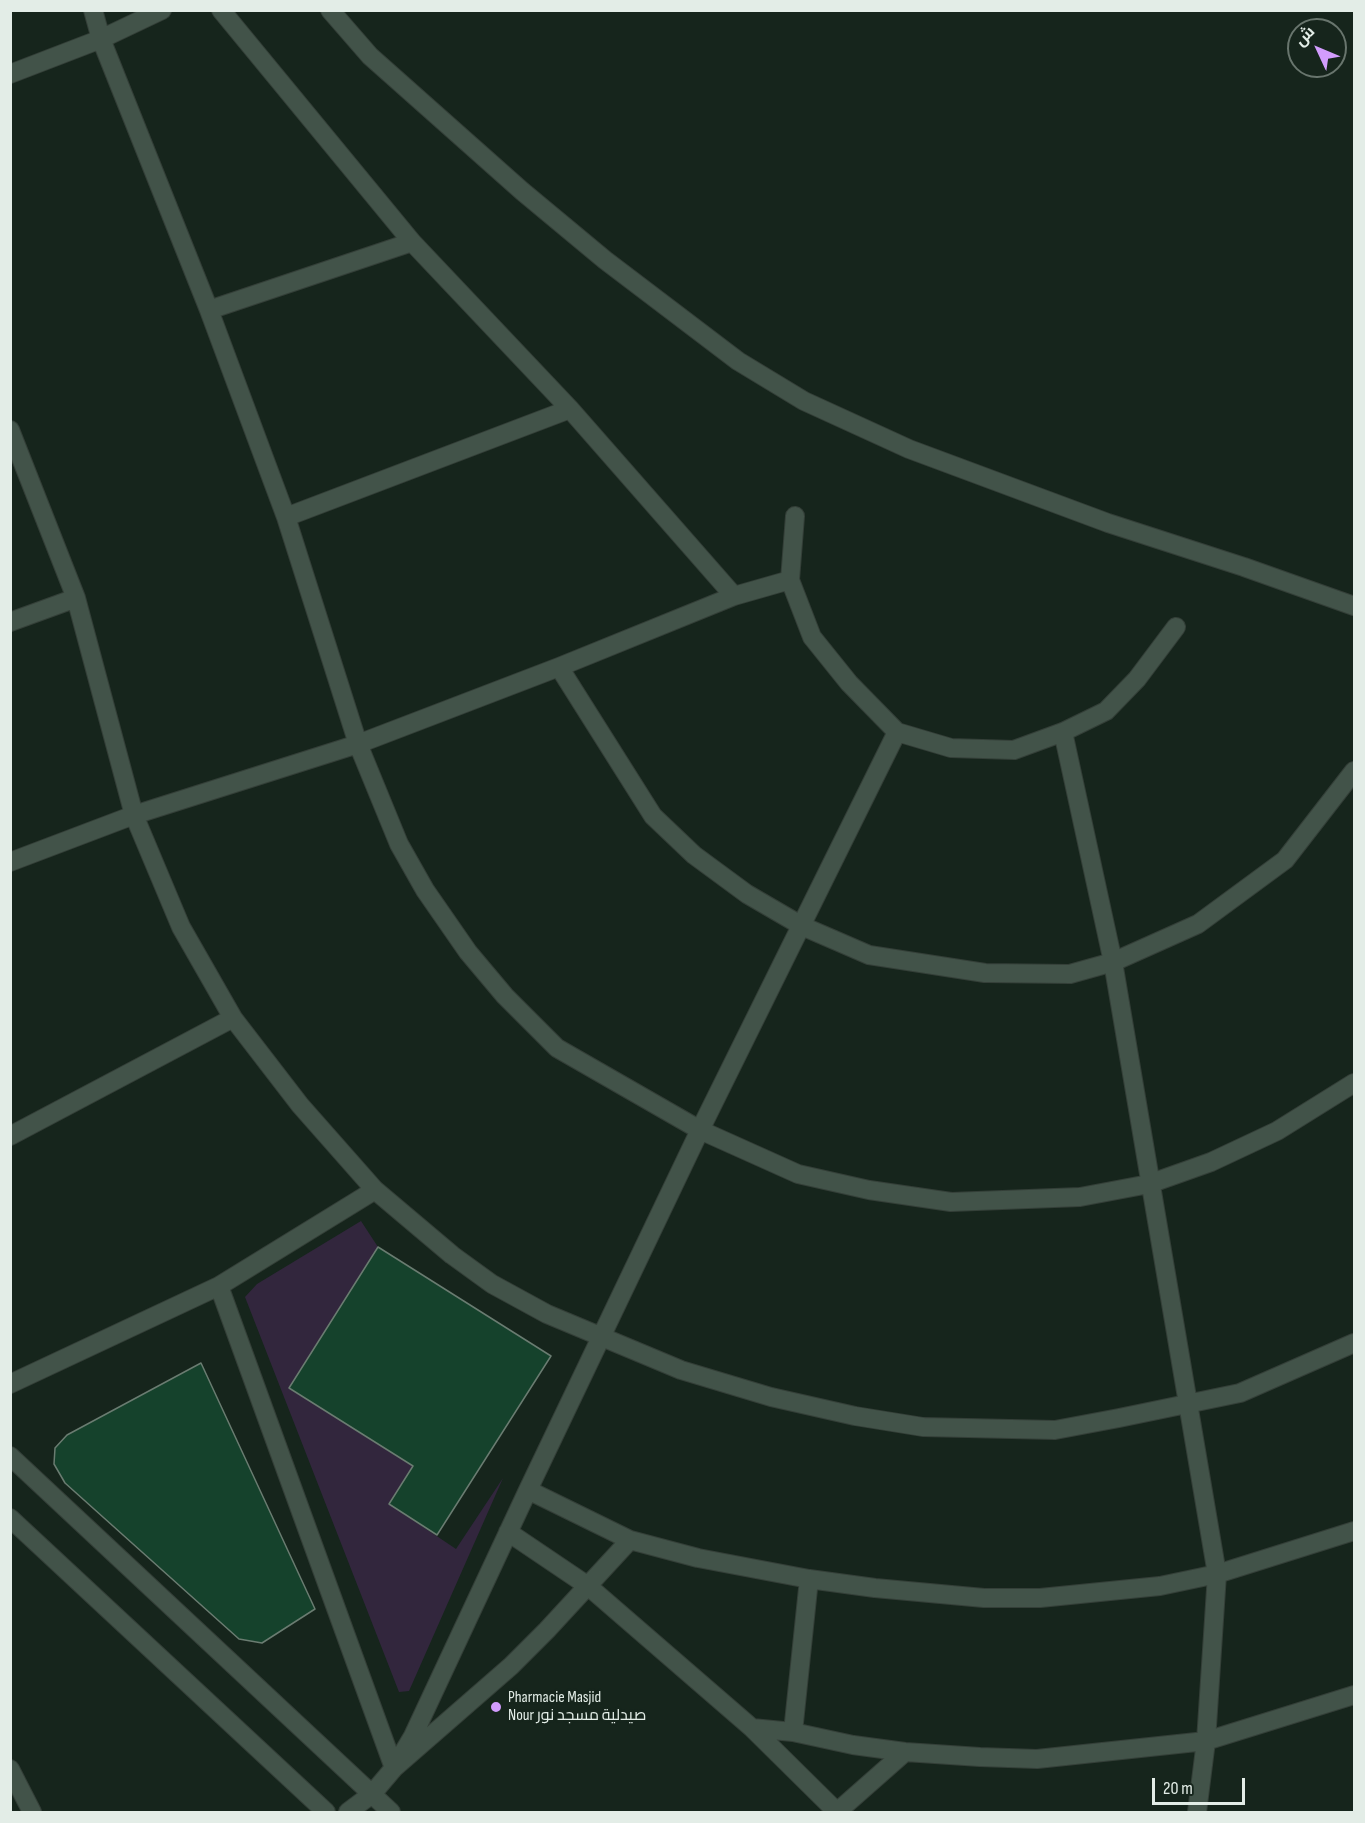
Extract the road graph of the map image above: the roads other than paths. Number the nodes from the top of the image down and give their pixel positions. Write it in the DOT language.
graph roads {
  1 [pos="93,10"];
  2 [pos="162,10"];
  3 [pos="221,10"];
  4 [pos="330,10"];
  5 [pos="101,39"];
  6 [pos="10,74"];
  7 [pos="412,242"];
  8 [pos="209,310"];
  9 [pos="570,409"];
  10 [pos="10,430"];
  11 [pos="795,516"];
  12 [pos="286,517"];
  13 [pos="789,580"];
  14 [pos="734,596"];
  15 [pos="76,598"];
  16 [pos="1354,606"];
  17 [pos="10,622"];
  18 [pos="1176,627"];
  19 [pos="559,667"];
  20 [pos="897,732"];
  21 [pos="1063,732"];
  22 [pos="358,744"];
  23 [pos="1354,771"];
  24 [pos="134,815"];
  25 [pos="10,862"];
  26 [pos="802,926"];
  27 [pos="1113,962"];
  28 [pos="233,1018"];
  29 [pos="1354,1083"];
  30 [pos="700,1130"];
  31 [pos="10,1136"];
  32 [pos="1149,1184"];
  33 [pos="375,1190"];
  34 [pos="219,1286"];
  35 [pos="601,1336"];
  36 [pos="1354,1343"];
  37 [pos="10,1384"];
  38 [pos="1188,1404"];
  39 [pos="10,1456"];
  40 [pos="528,1490"];
  41 [pos="10,1518"];
  42 [pos="1354,1531"];
  43 [pos="508,1532"];
  44 [pos="630,1540"];
  45 [pos="1217,1574"];
  46 [pos="809,1579"];
  47 [pos="588,1586"];
  48 [pos="1354,1695"];
  49 [pos="752,1728"];
  50 [pos="793,1732"];
  51 [pos="1206,1741"];
  52 [pos="905,1752"];
  53 [pos="394,1768"];
  54 [pos="10,1769"];
  55 [pos="372,1794"];
  56 [pos="32,1812"];
  57 [pos="326,1812"];
  58 [pos="348,1812"];
  59 [pos="392,1812"];
  60 [pos="837,1812"];
  61 [pos="1197,1812"];
  1 -- 5 [label="street"];
  2 -- 5 [label="street"];
  3 -- 7 [label="street"];
  4 -- 16 [label="street"];
  5 -- 6 [label="street"];
  5 -- 8 [label="street"];
  7 -- 8 [label="street"];
  7 -- 9 [label="street"];
  8 -- 12 [label="street"];
  9 -- 12 [label="street"];
  9 -- 14 [label="street"];
  10 -- 15 [label="street"];
  11 -- 13 [label="street"];
  12 -- 22 [label="street"];
  13 -- 14 [label="street"];
  13 -- 20 [label="street"];
  14 -- 19 [label="street"];
  15 -- 17 [label="street"];
  15 -- 24 [label="street"];
  18 -- 21 [label="street"];
  19 -- 22 [label="street"];
  19 -- 26 [label="street"];
  20 -- 21 [label="street"];
  20 -- 26 [label="street"];
  21 -- 27 [label="street"];
  22 -- 24 [label="street"];
  22 -- 30 [label="street"];
  23 -- 27 [label="street"];
  24 -- 25 [label="street"];
  24 -- 28 [label="street"];
  26 -- 27 [label="street"];
  26 -- 30 [label="street"];
  27 -- 32 [label="street"];
  28 -- 31 [label="street"];
  28 -- 33 [label="street"];
  29 -- 32 [label="street"];
  30 -- 32 [label="street"];
  30 -- 35 [label="street"];
  32 -- 38 [label="street"];
  33 -- 34 [label="street"];
  33 -- 35 [label="street"];
  34 -- 37 [label="street"];
  34 -- 53 [label="street"];
  35 -- 38 [label="street"];
  35 -- 40 [label="street"];
  36 -- 38 [label="street"];
  38 -- 45 [label="street"];
  39 -- 55 [label="street"];
  40 -- 43 [label="street"];
  40 -- 44 [label="street"];
  41 -- 57 [label="street"];
  42 -- 45 [label="street"];
  43 -- 47 [label="street"];
  43 -- 53 [label="street"];
  44 -- 46 [label="street"];
  44 -- 47 [label="street"];
  45 -- 46 [label="street"];
  45 -- 51 [label="street"];
  46 -- 50 [label="street"];
  47 -- 49 [label="street"];
  47 -- 53 [label="street"];
  48 -- 51 [label="street"];
  49 -- 50 [label="street"];
  49 -- 60 [label="street"];
  50 -- 52 [label="street"];
  51 -- 52 [label="street"];
  51 -- 61 [label="street"];
  52 -- 60 [label="street"];
  53 -- 55 [label="street"];
  54 -- 56 [label="street"];
  55 -- 58 [label="street"];
  55 -- 59 [label="street"];
}
